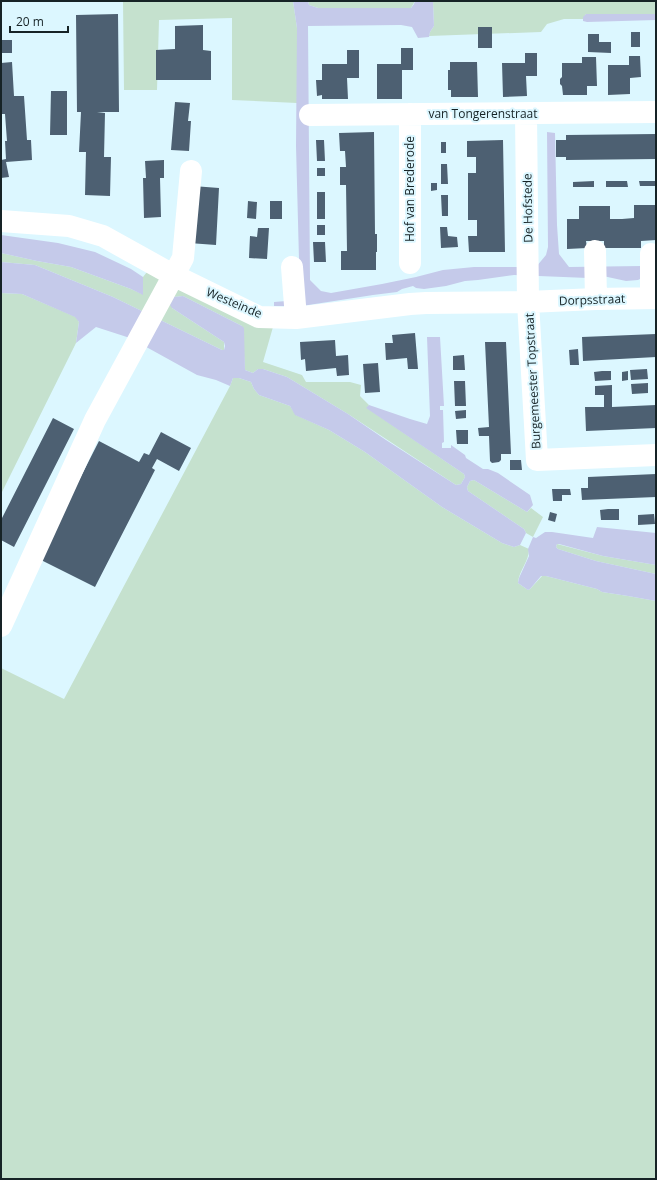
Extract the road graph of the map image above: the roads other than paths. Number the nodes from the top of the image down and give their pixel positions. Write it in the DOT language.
graph roads {
  1 [pos="656,112"];
  2 [pos="410,114"];
  3 [pos="526,114"];
  4 [pos="310,115"];
  5 [pos="191,171"];
  6 [pos="1,221"];
  7 [pos="410,263"];
  8 [pos="292,267"];
  9 [pos="173,275"];
  10 [pos="652,279"];
  11 [pos="528,302"];
  12 [pos="295,308"];
  13 [pos="656,455"];
  14 [pos="1,626"];
  1 -- 3 [label="street, van Tongerenstraat"];
  2 -- 3 [label="street, van Tongerenstraat"];
  2 -- 4 [label="street, van Tongerenstraat"];
  2 -- 7 [label="street, Hof van Brederode"];
  3 -- 11 [label="street, De Hofstede"];
  5 -- 9 [label="street"];
  6 -- 9 [label="street, Westeinde"];
  8 -- 12 [label="street"];
  9 -- 12 [label="street, Westeinde"];
  9 -- 14 [label="street"];
  10 -- 11 [label="street, Dorpsstraat"];
  11 -- 12 [label="street, Westeinde"];
  11 -- 13 [label="street, Burgemeester Topstraat"];
}
